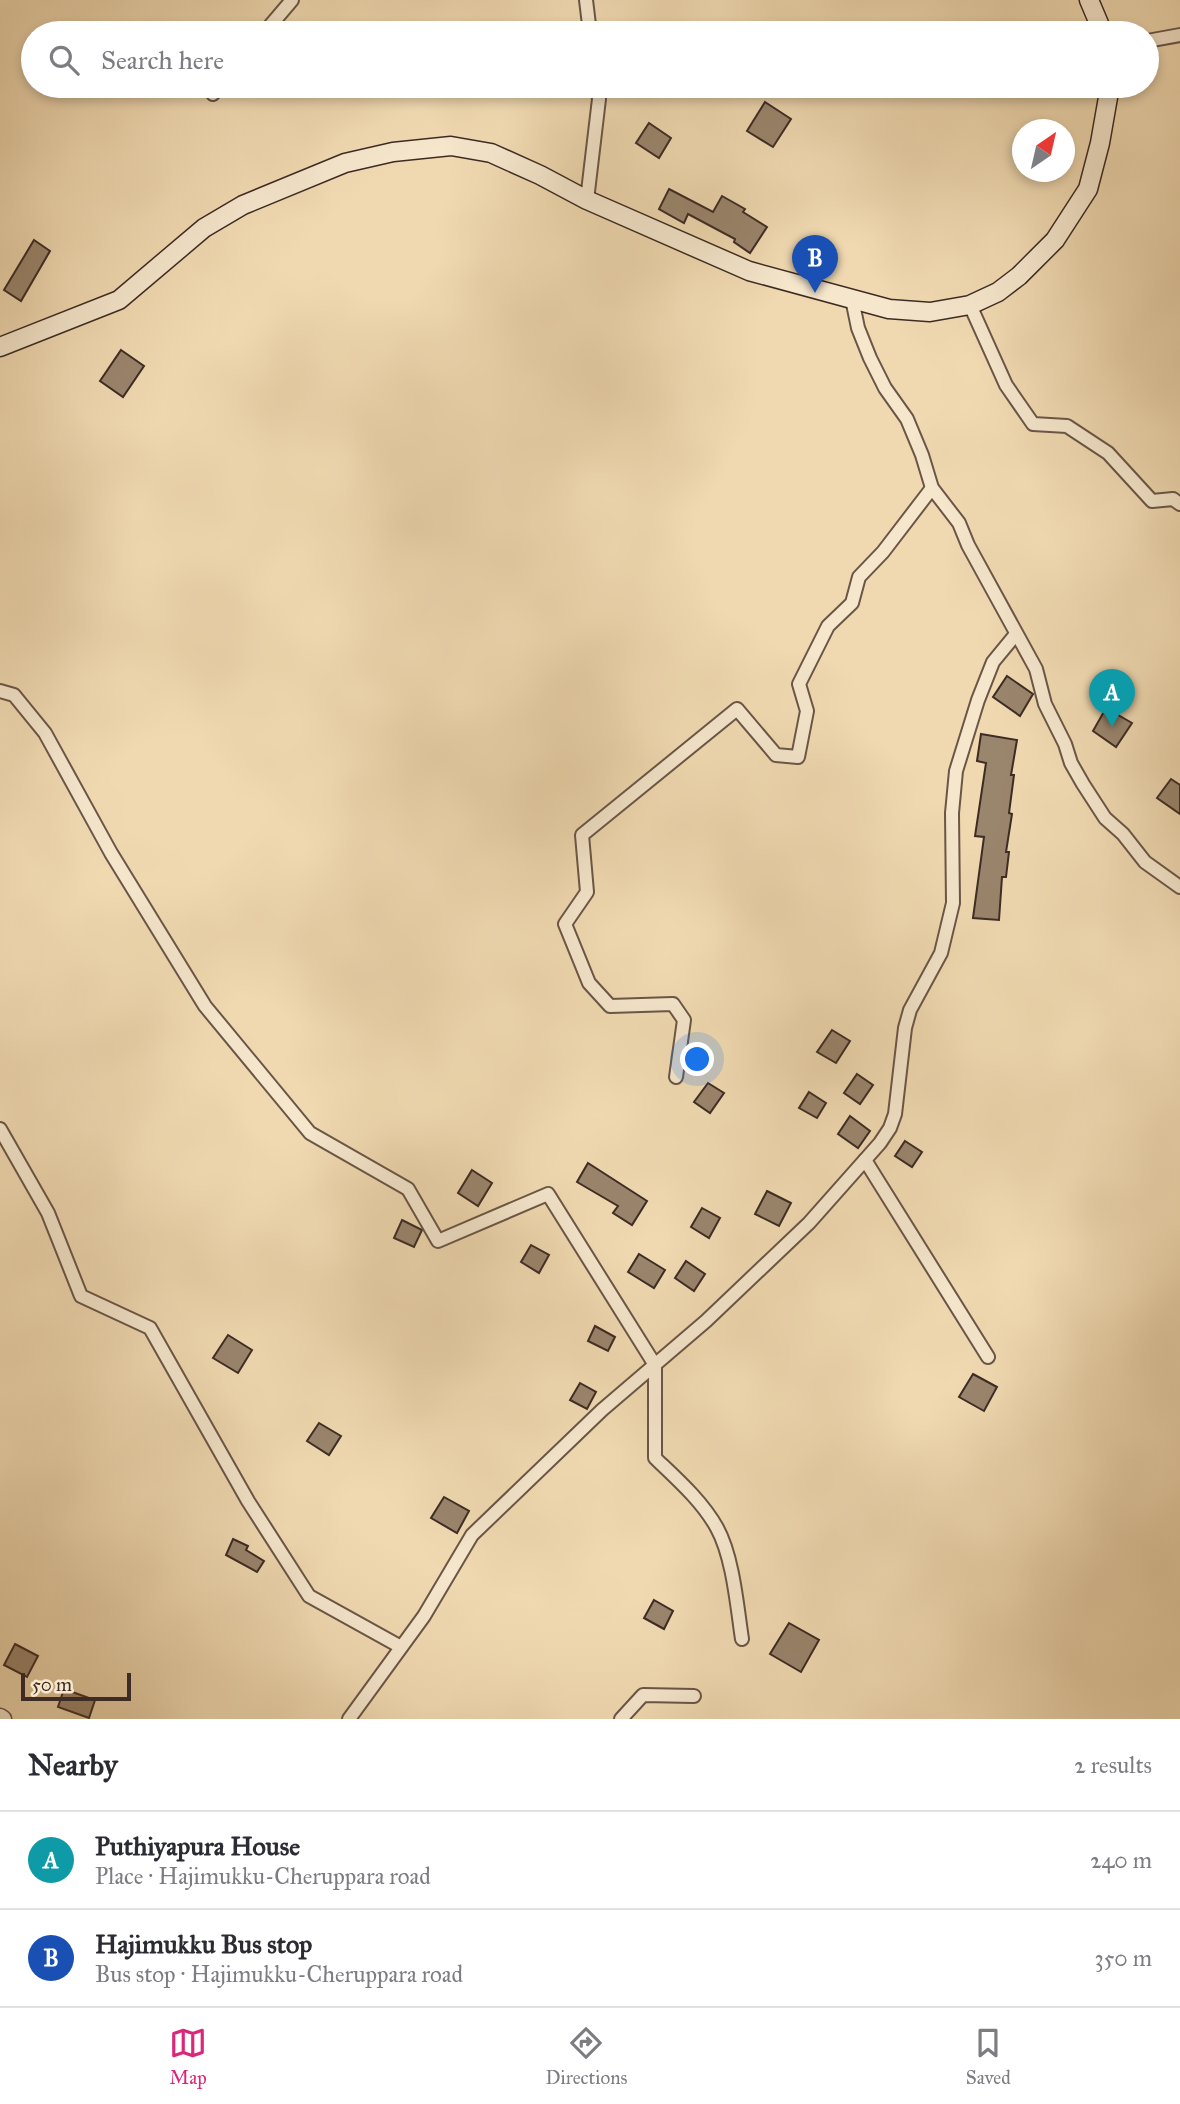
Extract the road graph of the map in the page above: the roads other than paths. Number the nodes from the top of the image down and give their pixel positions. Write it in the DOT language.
graph roads {
  1 [pos="292,0"];
  2 [pos="586,0"];
  3 [pos="1090,0"];
  4 [pos="274,21"];
  5 [pos="589,21"];
  6 [pos="1098,21"];
  7 [pos="1180,35"];
  8 [pos="1159,39"];
  9 [pos="599,98"];
  10 [pos="1108,98"];
  11 [pos="587,200"];
  12 [pos="852,299"];
  13 [pos="970,305"];
  14 [pos="0,347"];
  15 [pos="932,488"];
  16 [pos="1180,504"];
  17 [pos="1016,634"];
  18 [pos="0,691"];
  19 [pos="1180,887"];
  20 [pos="676,1077"];
  21 [pos="0,1129"];
  22 [pos="864,1160"];
  23 [pos="988,1357"];
  24 [pos="655,1365"];
  25 [pos="742,1639"];
  26 [pos="401,1647"];
  27 [pos="694,1696"];
  28 [pos="349,1719"];
  29 [pos="621,1719"];
  1 -- 4 [label="street"];
  2 -- 5 [label="street"];
  3 -- 6 [label="main road"];
  7 -- 8 [label="street"];
  9 -- 11 [label="street"];
  10 -- 13 [label="main road"];
  11 -- 12 [label="main road"];
  11 -- 14 [label="main road"];
  12 -- 13 [label="main road"];
  12 -- 15 [label="street"];
  13 -- 16 [label="street"];
  15 -- 17 [label="street"];
  15 -- 20 [label="street"];
  17 -- 19 [label="street"];
  17 -- 22 [label="street"];
  18 -- 24 [label="street"];
  21 -- 26 [label="street"];
  22 -- 23 [label="street"];
  22 -- 24 [label="street"];
  24 -- 25 [label="street"];
  24 -- 26 [label="street"];
  26 -- 28 [label="street"];
  27 -- 29 [label="street"];
}
